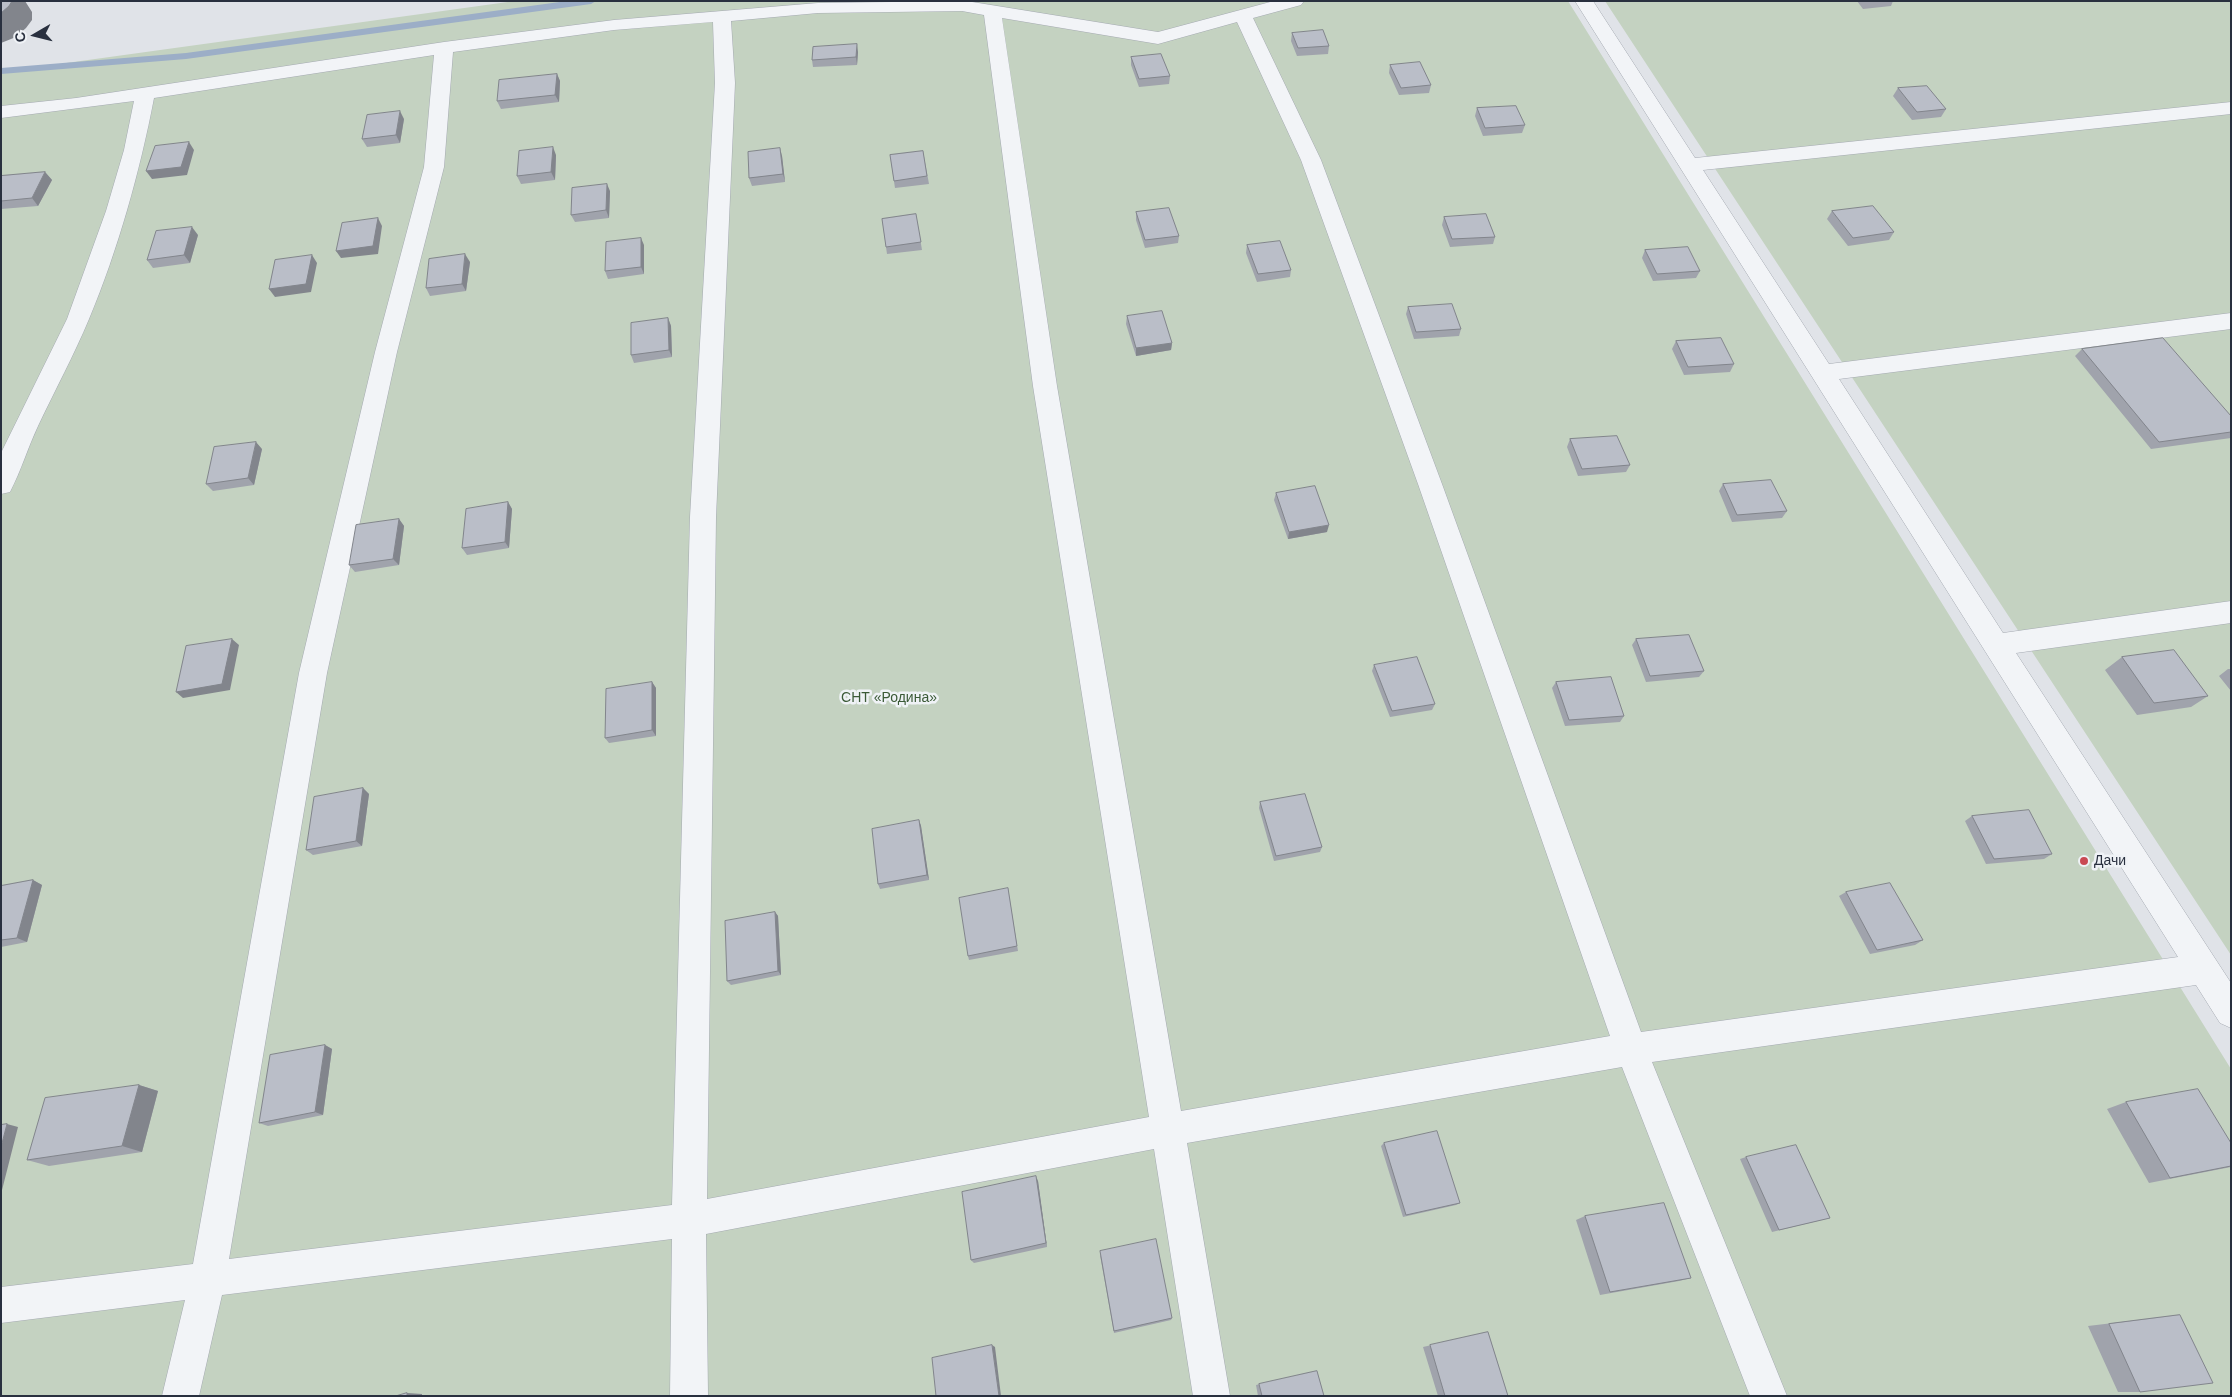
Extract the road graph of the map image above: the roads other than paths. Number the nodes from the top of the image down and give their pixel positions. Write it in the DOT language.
graph roads {
  1 [pos="1295,1"];
  2 [pos="1584,1"];
  3 [pos="959,4"];
  4 [pos="821,5"];
  5 [pos="992,10"];
  6 [pos="722,17"];
  7 [pos="1244,17"];
  8 [pos="444,48"];
  9 [pos="146,92"];
  10 [pos="2231,108"];
  11 [pos="1,112"];
  12 [pos="1688,164"];
  13 [pos="2231,320"];
  14 [pos="1822,373"];
  15 [pos="1,485"];
  16 [pos="2231,612"];
  17 [pos="1995,646"];
  18 [pos="2202,969"];
  19 [pos="2231,1012"];
  20 [pos="1631,1049"];
  21 [pos="1167,1130"];
  22 [pos="689,1220"];
  23 [pos="208,1279"];
  24 [pos="1,1305"];
  25 [pos="180,1396"];
  26 [pos="689,1396"];
  27 [pos="1212,1396"];
  28 [pos="1769,1396"];
  1 -- 7 [label="street"];
  2 -- 12 [label="street"];
  3 -- 4 [label="street"];
  3 -- 5 [label="street"];
  4 -- 6 [label="street"];
  5 -- 7 [label="street"];
  5 -- 21 [label="street"];
  6 -- 8 [label="street"];
  6 -- 22 [label="street"];
  7 -- 20 [label="street"];
  8 -- 9 [label="street"];
  8 -- 23 [label="street"];
  9 -- 11 [label="street"];
  9 -- 15 [label="street"];
  10 -- 12 [label="street"];
  12 -- 14 [label="street"];
  13 -- 14 [label="street"];
  14 -- 17 [label="street"];
  16 -- 17 [label="street"];
  17 -- 18 [label="street"];
  18 -- 19 [label="street"];
  18 -- 20 [label="street"];
  20 -- 21 [label="street"];
  20 -- 28 [label="street"];
  21 -- 22 [label="street"];
  21 -- 27 [label="street"];
  22 -- 23 [label="street"];
  22 -- 26 [label="street"];
  23 -- 24 [label="street"];
  23 -- 25 [label="street"];
}
